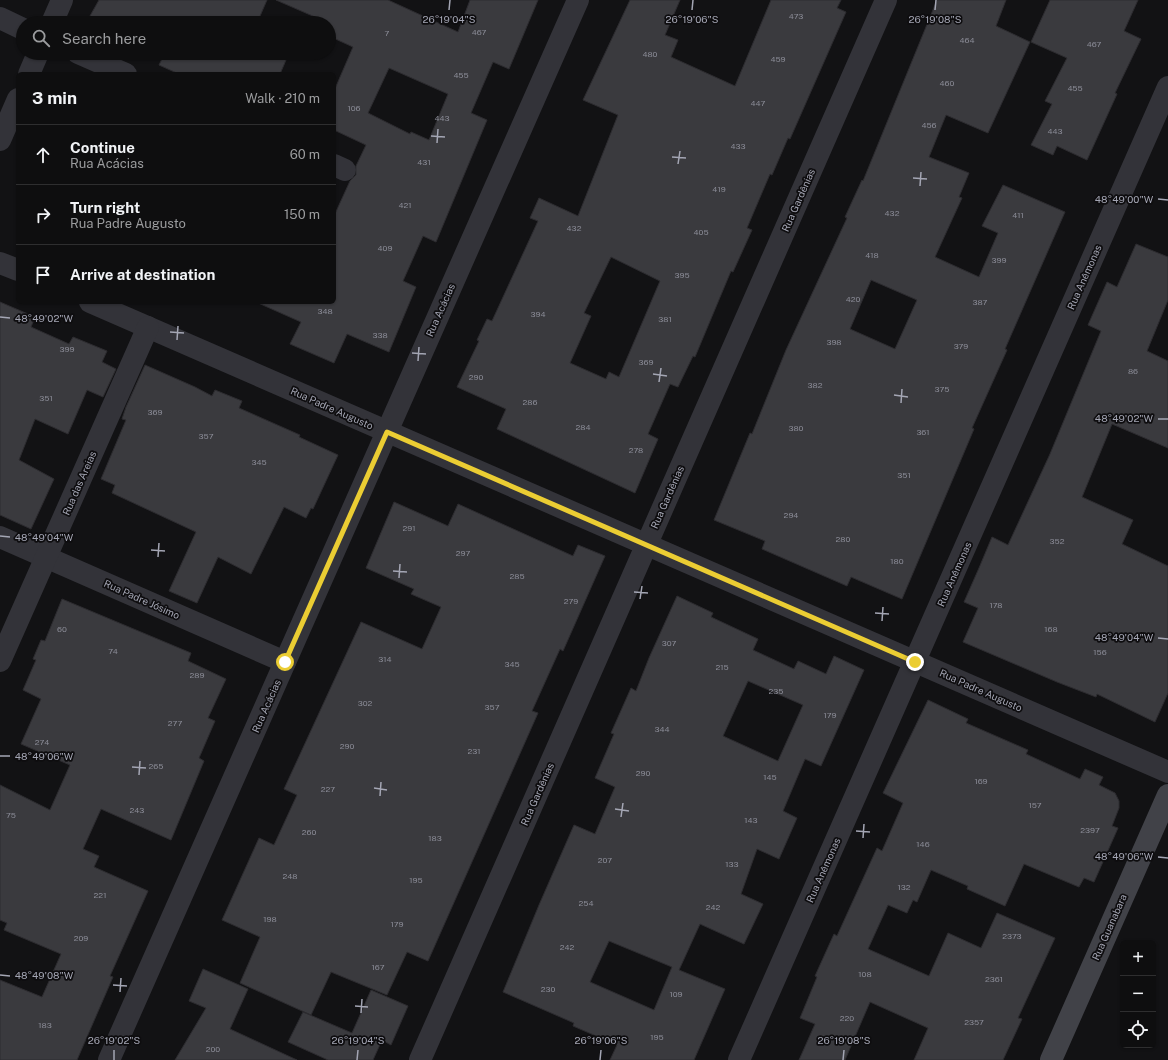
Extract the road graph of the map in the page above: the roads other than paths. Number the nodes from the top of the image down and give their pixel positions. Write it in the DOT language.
graph roads {
  1 [pos="62,0"];
  2 [pos="578,0"];
  3 [pos="886,0"];
  4 [pos="55,16"];
  5 [pos="0,18"];
  6 [pos="16,26"];
  7 [pos="35,60"];
  8 [pos="94,60"];
  9 [pos="30,72"];
  10 [pos="121,72"];
  11 [pos="1168,87"];
  12 [pos="16,104"];
  13 [pos="0,140"];
  14 [pos="0,263"];
  15 [pos="16,269"];
  16 [pos="95,304"];
  17 [pos="148,327"];
  18 [pos="387,432"];
  19 [pos="0,537"];
  20 [pos="646,544"];
  21 [pos="46,557"];
  22 [pos="0,661"];
  23 [pos="285,662"];
  24 [pos="915,662"];
  25 [pos="1168,772"];
  26 [pos="1168,794"];
  27 [pos="109,1060"];
  28 [pos="420,1060"];
  29 [pos="739,1060"];
  30 [pos="1051,1060"];
  1 -- 4 [label="street"];
  2 -- 18 [label="street, Rua Acácias"];
  3 -- 20 [label="street, Rua Gardênias"];
  5 -- 6 [label="street"];
  7 -- 9 [label="street"];
  8 -- 10 [label="street"];
  11 -- 24 [label="street, Rua Anêmonas"];
  12 -- 13 [label="street"];
  14 -- 15 [label="street"];
  16 -- 17 [label="street, Rua Padre Augusto"];
  17 -- 18 [label="street, Rua Padre Augusto"];
  17 -- 21 [label="street, Rua das Areias"];
  18 -- 20 [label="street, Rua Padre Augusto"];
  18 -- 23 [label="street, Rua Acácias"];
  19 -- 21 [label="street, Rua Padre Jósimo"];
  20 -- 24 [label="street, Rua Padre Augusto"];
  20 -- 28 [label="street, Rua Gardênias"];
  21 -- 22 [label="street, Rua das Areias"];
  21 -- 23 [label="street, Rua Padre Jósimo"];
  23 -- 27 [label="street, Rua Acácias"];
  24 -- 25 [label="street, Rua Padre Augusto"];
  24 -- 29 [label="street, Rua Anêmonas"];
  26 -- 30 [label="main road, Rua Guanabara"];
}
